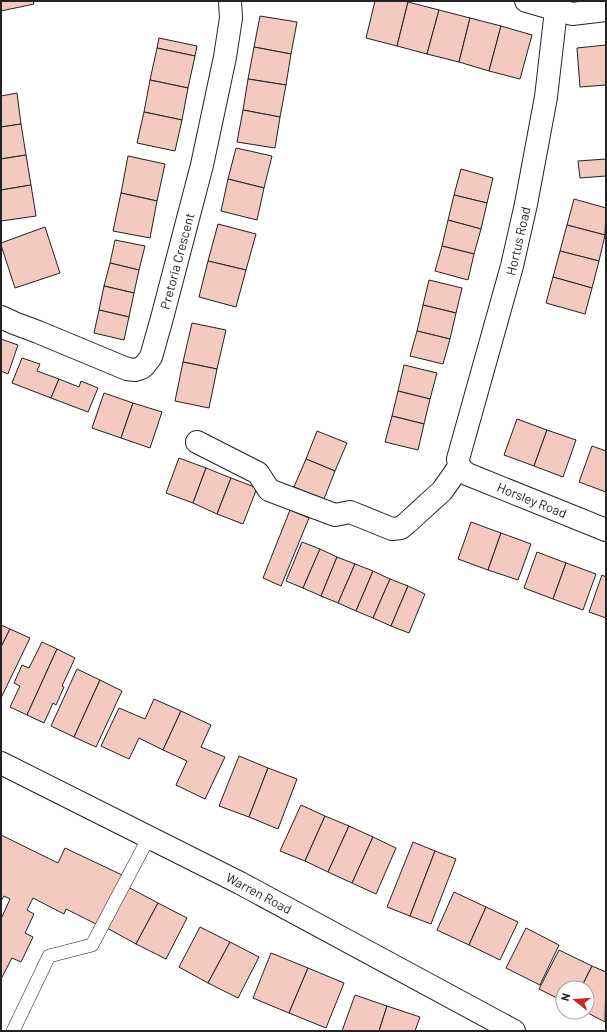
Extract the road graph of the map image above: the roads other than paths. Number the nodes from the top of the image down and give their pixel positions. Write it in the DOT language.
graph roads {
  1 [pos="230,1"];
  2 [pos="526,1"];
  3 [pos="556,10"];
  4 [pos="606,10"];
  5 [pos="1,317"];
  6 [pos="197,442"];
  7 [pos="459,467"];
  8 [pos="606,530"];
  9 [pos="1,763"];
  10 [pos="149,837"];
  11 [pos="13,1031"];
  12 [pos="514,1031"];
  1 -- 5 [label="street, Pretoria Crescent"];
  2 -- 3 [label="street"];
  3 -- 4 [label="street"];
  3 -- 7 [label="street, Hortus Road"];
  6 -- 7 [label="street"];
  7 -- 8 [label="street, Horsley Road"];
  9 -- 10 [label="street, Warren Road"];
  10 -- 11 [label="lane"];
  10 -- 12 [label="street, Warren Road"];
}
